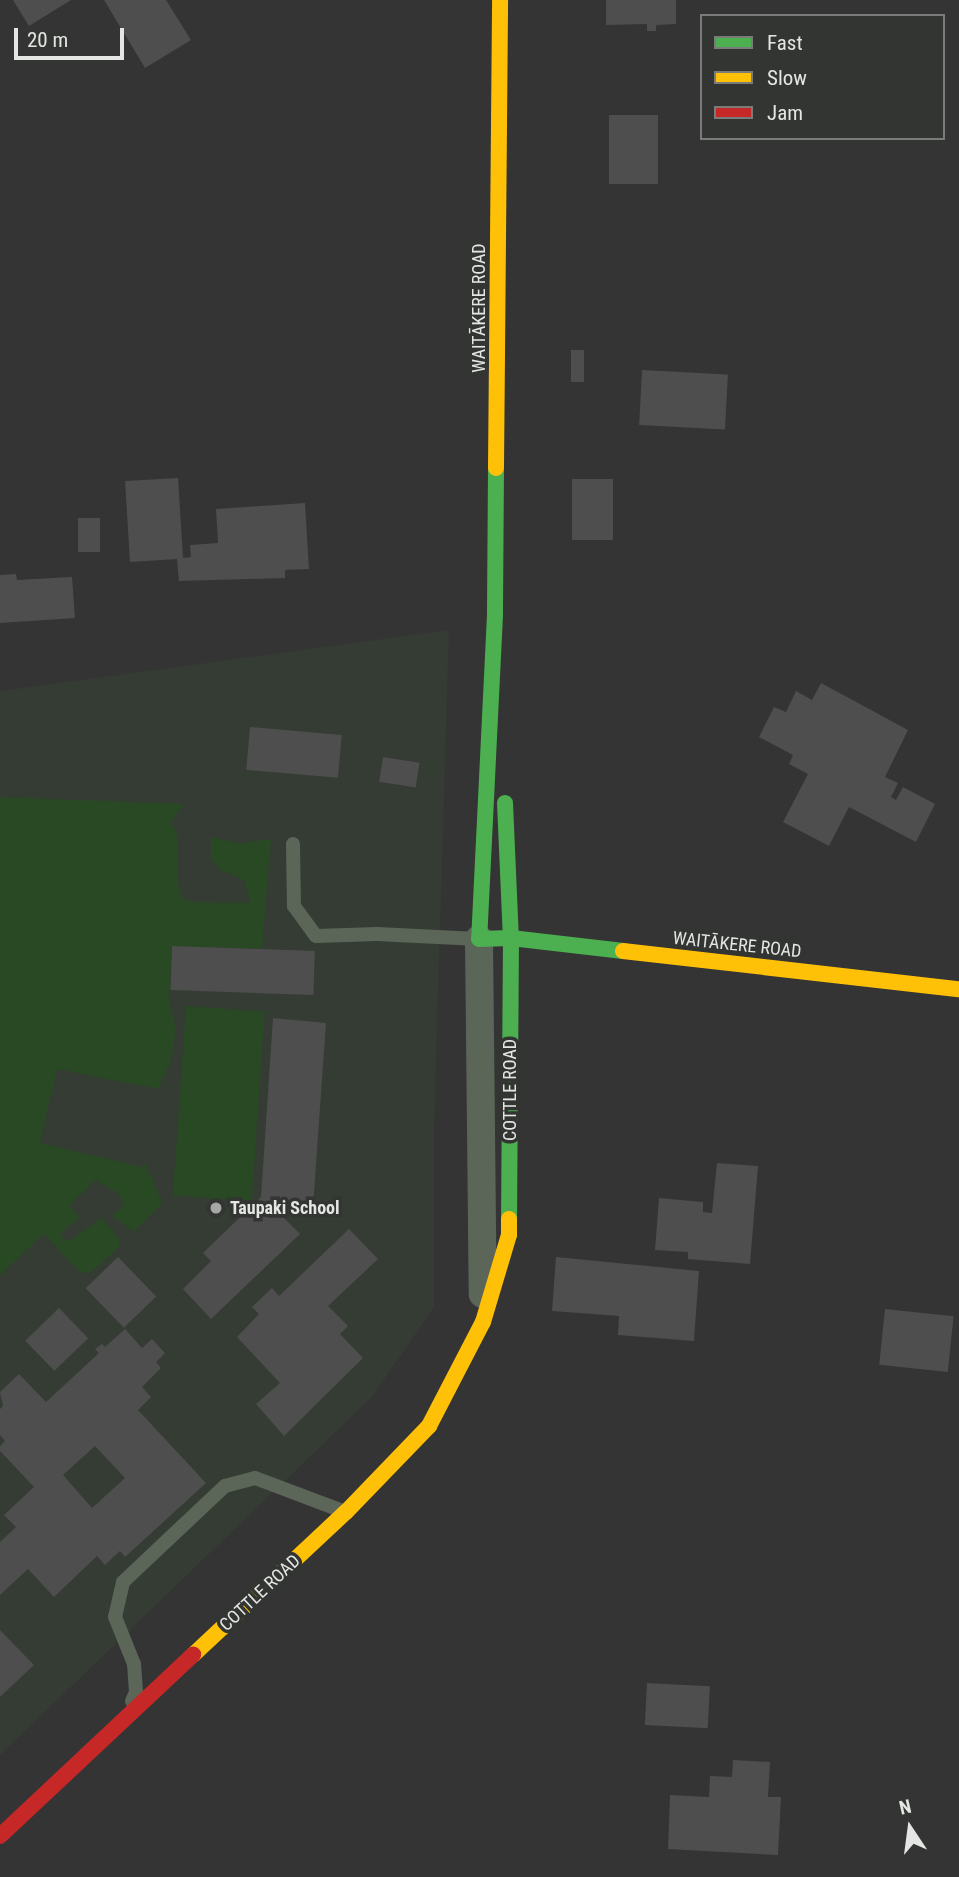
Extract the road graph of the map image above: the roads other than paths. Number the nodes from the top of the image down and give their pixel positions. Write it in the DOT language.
graph roads {
  1 [pos="500,0"];
  2 [pos="495,615"];
  3 [pos="293,844"];
  4 [pos="511,938"];
  5 [pos="479,939"];
  6 [pos="959,989"];
  7 [pos="483,1322"];
  8 [pos="346,1512"];
  9 [pos="124,1722"];
  10 [pos="0,1836"];
  1 -- 2 [label="street, WAITĀKERE ROAD"];
  2 -- 4 [label="street, WAITĀKERE ROAD"];
  2 -- 5 [label="street, WAITĀKERE ROAD"];
  3 -- 5 [label="lane"];
  4 -- 5 [label="street, WAITĀKERE ROAD"];
  4 -- 6 [label="street, WAITĀKERE ROAD"];
  4 -- 7 [label="street, COTTLE ROAD"];
  5 -- 7 [label="street, COTTLE ROAD"];
  7 -- 8 [label="street, COTTLE ROAD"];
  8 -- 9 [label="street, COTTLE ROAD"];
  8 -- 9 [label="lane"];
  9 -- 10 [label="street, COTTLE ROAD"];
}
